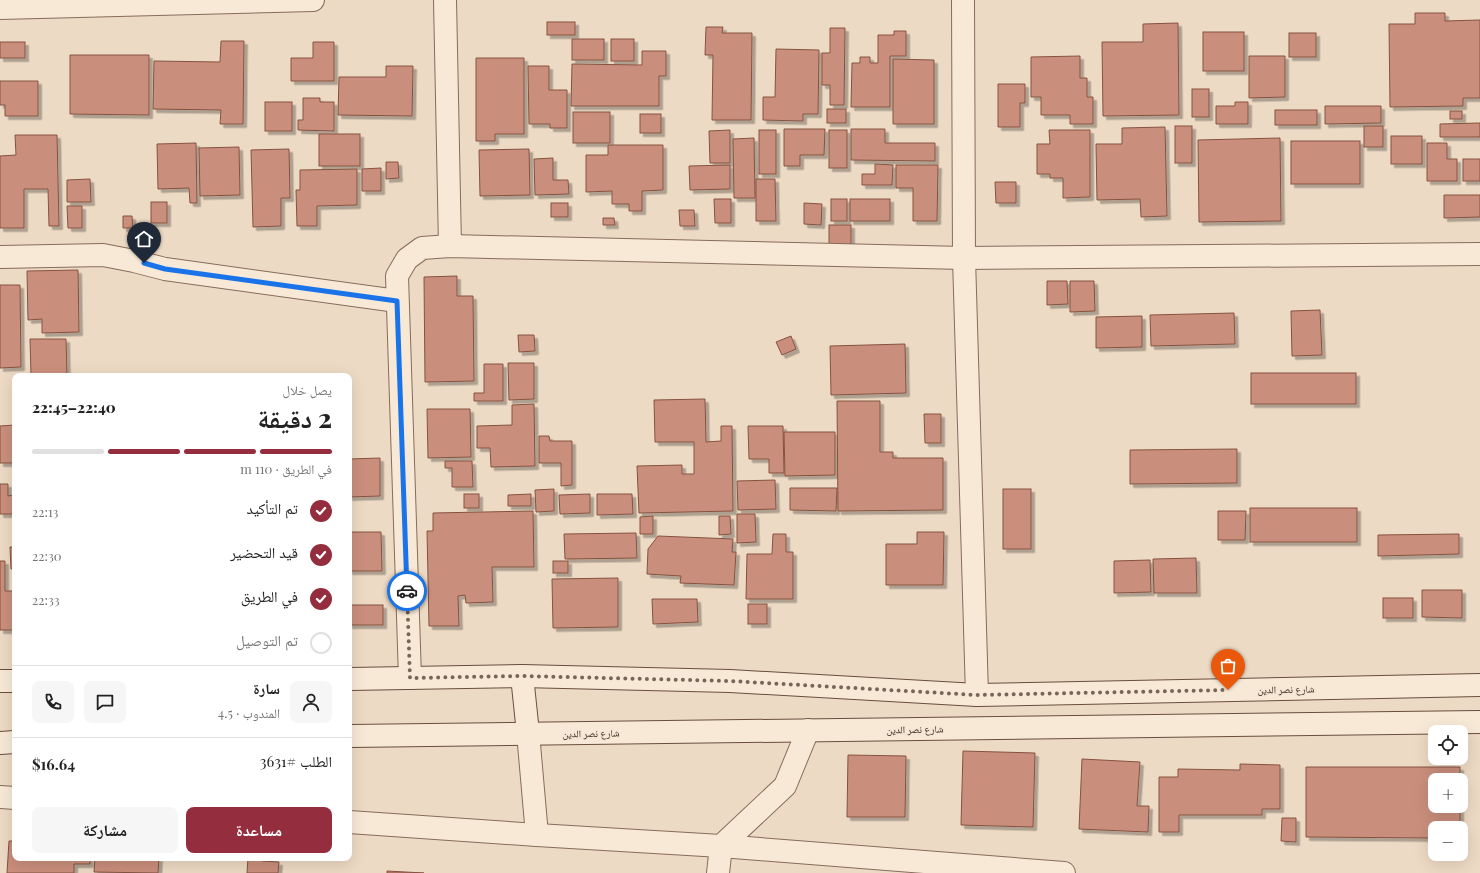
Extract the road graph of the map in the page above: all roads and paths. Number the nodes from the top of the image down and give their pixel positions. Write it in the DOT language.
graph roads {
  1 [pos="313,0"];
  2 [pos="445,0"];
  3 [pos="963,0"];
  4 [pos="0,8"];
  5 [pos="450,246"];
  6 [pos="1480,254"];
  7 [pos="0,257"];
  8 [pos="964,258"];
  9 [pos="397,301"];
  10 [pos="522,676"];
  11 [pos="410,678"];
  12 [pos="352,679"];
  13 [pos="0,681"];
  14 [pos="12,681"];
  15 [pos="1480,685"];
  16 [pos="977,695"];
  17 [pos="1480,722"];
  18 [pos="808,730"];
  19 [pos="528,733"];
  20 [pos="352,736"];
  21 [pos="12,742"];
  22 [pos="0,743"];
  23 [pos="0,796"];
  24 [pos="12,798"];
  25 [pos="352,822"];
  26 [pos="537,835"];
  27 [pos="721,846"];
  28 [pos="718,873"];
  29 [pos="1064,873"];
  1 -- 4 [label="street"];
  2 -- 5 [label="street"];
  3 -- 8 [label="street"];
  5 -- 8 [label="street"];
  5 -- 9 [label="street"];
  6 -- 8 [label="street"];
  7 -- 9 [label="street"];
  8 -- 16 [label="street"];
  9 -- 11 [label="street"];
  10 -- 11 [label="street, شارع نصر الدين"];
  10 -- 16 [label="street, شارع نصر الدين"];
  10 -- 19 [label="street"];
  11 -- 12 [label="street, شارع نصر الدين"];
  13 -- 14 [label="street"];
  15 -- 16 [label="street, شارع نصر الدين"];
  17 -- 18 [label="street, شارع نصر الدين"];
  18 -- 19 [label="street, شارع نصر الدين"];
  18 -- 27 [label="street"];
  19 -- 20 [label="street, شارع نصر الدين"];
  19 -- 26 [label="street"];
  21 -- 22 [label="street"];
  23 -- 24 [label="street"];
  25 -- 26 [label="street"];
  26 -- 27 [label="street"];
  27 -- 28 [label="street"];
  27 -- 29 [label="street"];
}
